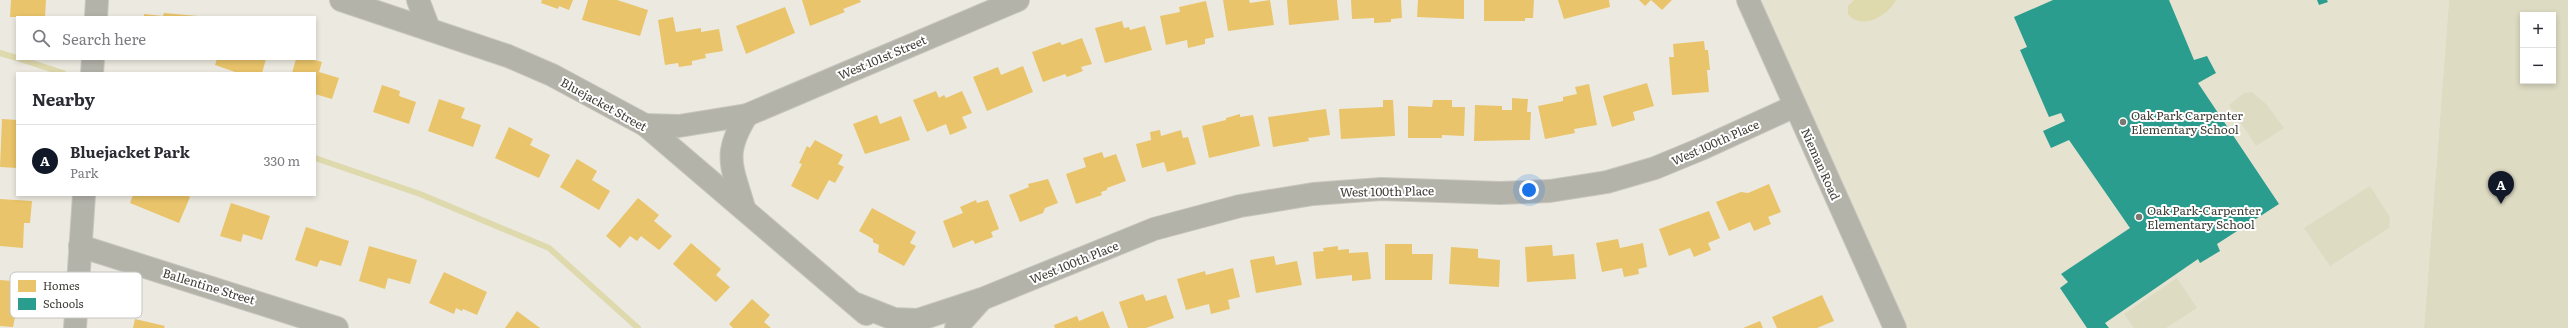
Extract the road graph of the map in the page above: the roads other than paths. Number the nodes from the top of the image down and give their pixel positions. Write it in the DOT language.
graph roads {
  1 [pos="97,0"];
  2 [pos="418,0"];
  3 [pos="1018,0"];
  4 [pos="1748,0"];
  5 [pos="353,2"];
  6 [pos="96,16"];
  7 [pos="429,29"];
  8 [pos="93,60"];
  9 [pos="92,72"];
  10 [pos="1795,106"];
  11 [pos="747,114"];
  12 [pos="645,125"];
  13 [pos="84,196"];
  14 [pos="744,208"];
  15 [pos="80,246"];
  16 [pos="78,272"];
  17 [pos="982,299"];
  18 [pos="856,304"];
  19 [pos="76,318"];
  20 [pos="75,328"];
  21 [pos="337,328"];
  22 [pos="880,328"];
  23 [pos="956,328"];
  24 [pos="1895,328"];
  1 -- 6 [label="street"];
  2 -- 7 [label="street"];
  3 -- 11 [label="street, West 101st Street"];
  4 -- 10 [label="street, Nieman Road"];
  5 -- 7 [label="street, Bluejacket Street"];
  7 -- 12 [label="street, Bluejacket Street"];
  8 -- 9 [label="street"];
  10 -- 17 [label="street, West 100th Place"];
  10 -- 24 [label="street, Nieman Road"];
  11 -- 12 [label="street, West 101st Street"];
  11 -- 14 [label="street"];
  12 -- 14 [label="street, Bluejacket Street"];
  13 -- 15 [label="street"];
  14 -- 18 [label="street, Bluejacket Street"];
  15 -- 16 [label="street"];
  15 -- 21 [label="street, Ballentine Street"];
  17 -- 18 [label="street, West 100th Place"];
  17 -- 23 [label="street, West 100th Place"];
  18 -- 22 [label="street, Bluejacket Street"];
  19 -- 20 [label="street"];
}
